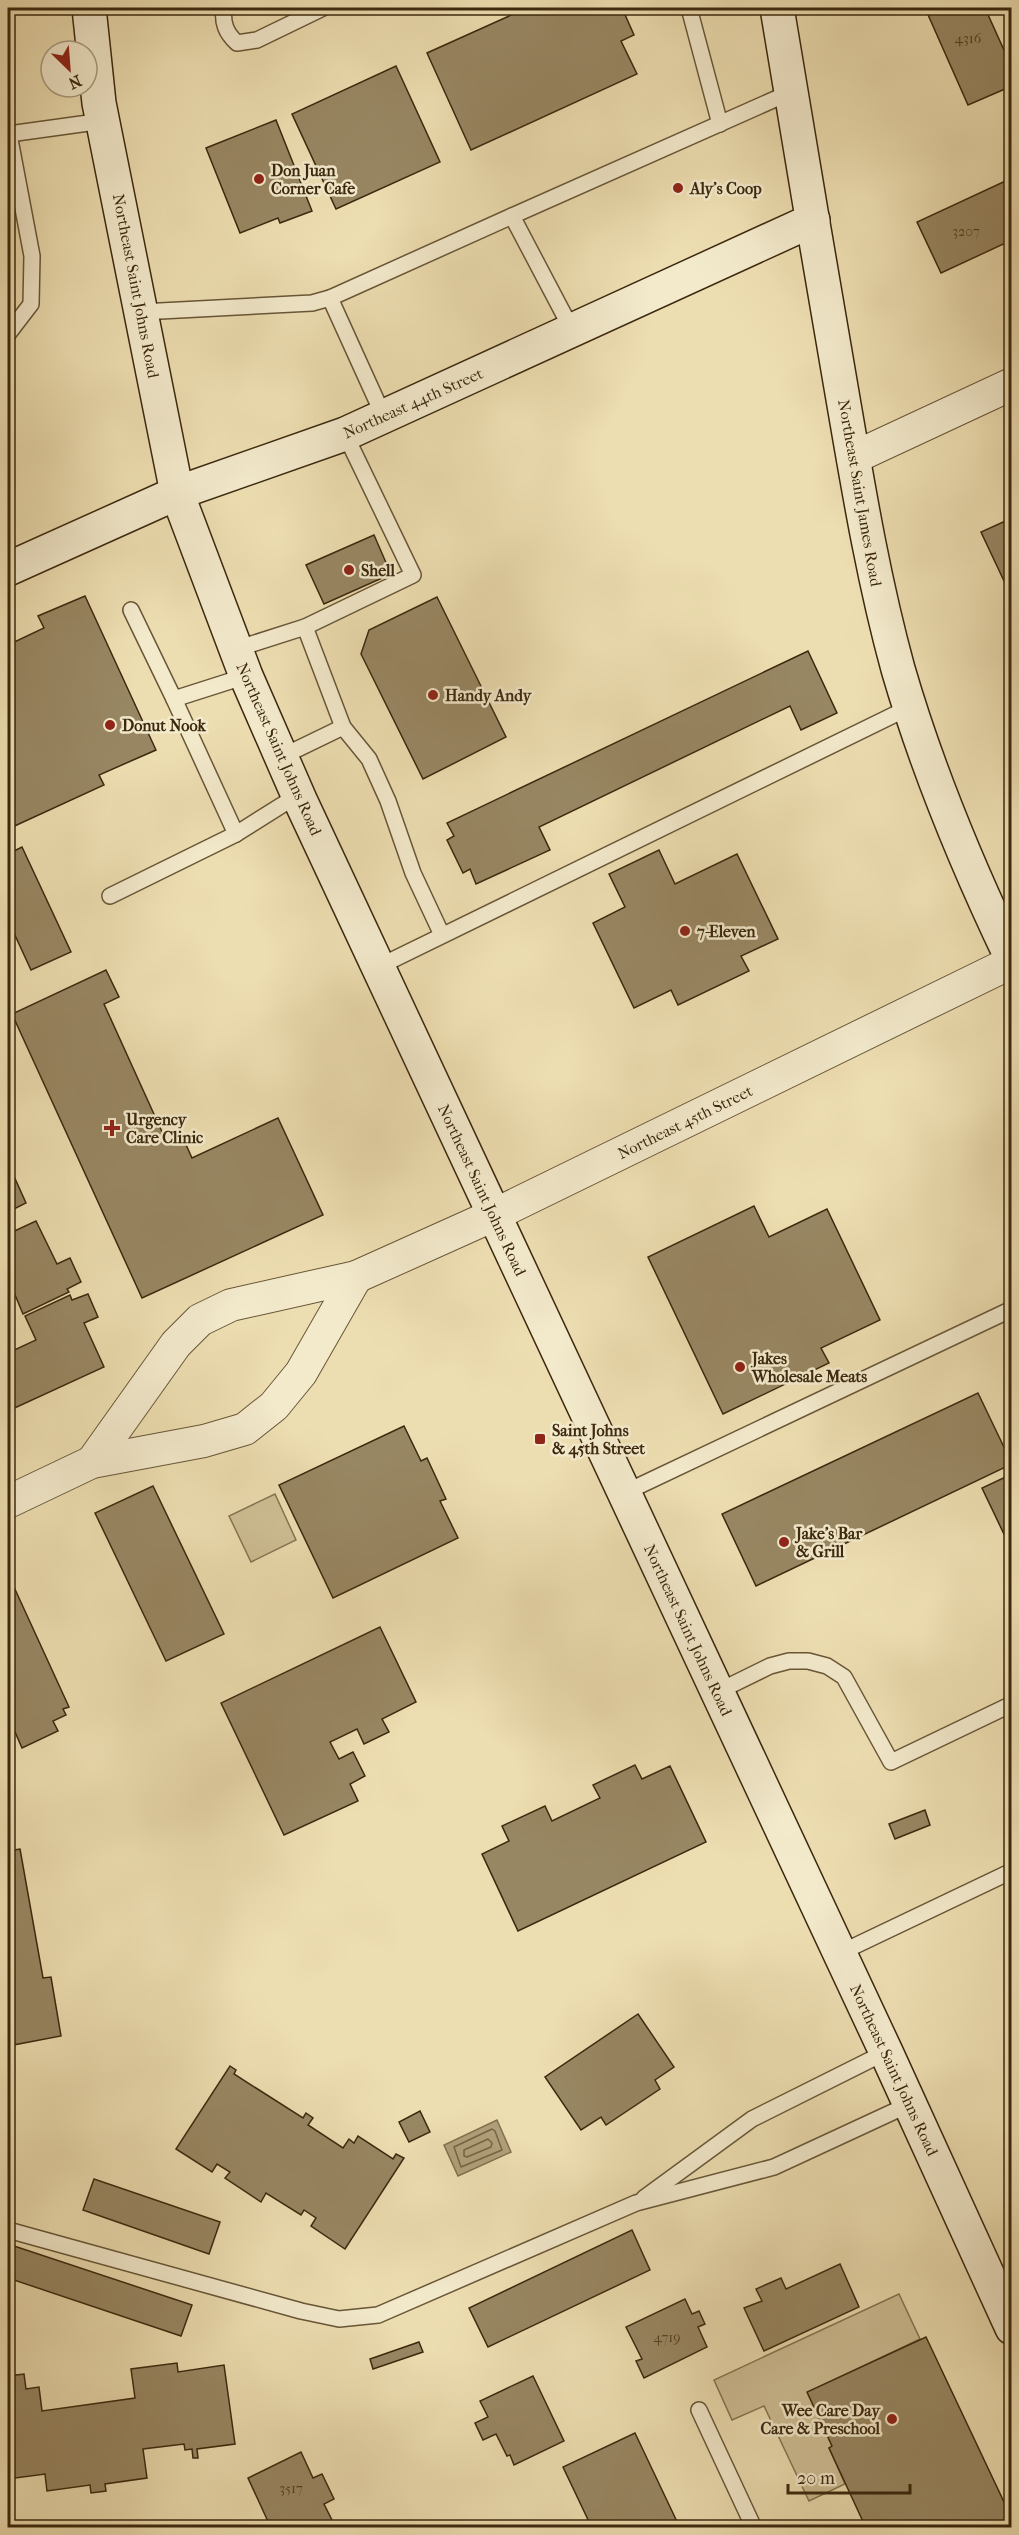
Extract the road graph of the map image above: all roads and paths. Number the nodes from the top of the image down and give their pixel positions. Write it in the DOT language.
graph roads {
  1 [pos="89,8"];
  2 [pos="224,8"];
  3 [pos="323,8"];
  4 [pos="689,8"];
  5 [pos="777,8"];
  6 [pos="791,92"];
  7 [pos="103,121"];
  8 [pos="720,124"];
  9 [pos="8,132"];
  10 [pos="512,216"];
  11 [pos="813,220"];
  12 [pos="330,298"];
  13 [pos="141,312"];
  14 [pos="572,330"];
  15 [pos="8,334"];
  16 [pos="1011,384"];
  17 [pos="384,417"];
  18 [pos="345,434"];
  19 [pos="853,458"];
  20 [pos="177,493"];
  21 [pos="8,569"];
  22 [pos="131,610"];
  23 [pos="305,627"];
  24 [pos="241,663"];
  25 [pos="174,699"];
  26 [pos="910,707"];
  27 [pos="343,727"];
  28 [pos="281,757"];
  29 [pos="298,795"];
  30 [pos="236,834"];
  31 [pos="110,896"];
  32 [pos="442,935"];
  33 [pos="1011,961"];
  34 [pos="378,967"];
  35 [pos="494,1215"];
  36 [pos="356,1277"];
  37 [pos="1011,1309"];
  38 [pos="92,1462"];
  39 [pos="624,1493"];
  40 [pos="8,1502"];
  41 [pos="717,1692"];
  42 [pos="1011,1704"];
  43 [pos="1011,1871"];
  44 [pos="840,1953"];
  45 [pos="886,2052"];
  46 [pos="910,2104"];
  47 [pos="636,2203"];
  48 [pos="8,2230"];
  49 [pos="1011,2328"];
  50 [pos="699,2410"];
  51 [pos="754,2528"];
  1 -- 7 [label="main road, Northeast Saint Johns Road"];
  2 -- 3 [label="lane"];
  4 -- 8 [label="lane"];
  5 -- 6 [label="main road, Northeast Saint James Road"];
  6 -- 8 [label="lane"];
  6 -- 11 [label="main road, Northeast Saint James Road"];
  7 -- 9 [label="lane"];
  7 -- 13 [label="main road, Northeast Saint Johns Road"];
  8 -- 10 [label="lane"];
  9 -- 15 [label="lane"];
  10 -- 12 [label="lane"];
  10 -- 14 [label="lane"];
  11 -- 14 [label="main road, Northeast 44th Street"];
  11 -- 19 [label="main road, Northeast Saint James Road"];
  12 -- 13 [label="lane"];
  12 -- 17 [label="lane"];
  13 -- 20 [label="main road, Northeast Saint Johns Road"];
  14 -- 17 [label="main road, Northeast 44th Street"];
  16 -- 19 [label="street"];
  17 -- 18 [label="main road, Northeast 44th Street"];
  18 -- 20 [label="main road, Northeast 44th Street"];
  18 -- 23 [label="lane"];
  19 -- 26 [label="main road, Northeast Saint James Road"];
  20 -- 21 [label="main road, Northeast 44th Street"];
  20 -- 24 [label="main road, Northeast Saint Johns Road"];
  22 -- 25 [label="lane"];
  23 -- 24 [label="lane"];
  23 -- 27 [label="lane"];
  24 -- 25 [label="lane"];
  24 -- 28 [label="main road, Northeast Saint Johns Road"];
  25 -- 30 [label="lane"];
  26 -- 32 [label="lane"];
  26 -- 33 [label="main road, Northeast Saint James Road"];
  27 -- 28 [label="lane"];
  27 -- 32 [label="lane"];
  28 -- 29 [label="main road, Northeast Saint Johns Road"];
  29 -- 30 [label="lane"];
  29 -- 34 [label="main road, Northeast Saint Johns Road"];
  30 -- 31 [label="lane"];
  32 -- 34 [label="lane"];
  33 -- 35 [label="street, Northeast 45th Street"];
  34 -- 35 [label="main road, Northeast Saint Johns Road"];
  35 -- 36 [label="street, Northeast 45th Street"];
  35 -- 39 [label="main road, Northeast Saint Johns Road"];
  36 -- 38 [label="street, Northeast 45th Street"];
  36 -- 38 [label="street, Northeast 45th Street"];
  37 -- 39 [label="lane"];
  38 -- 40 [label="street, Northeast 45th Street"];
  39 -- 41 [label="main road, Northeast Saint Johns Road"];
  41 -- 42 [label="lane"];
  41 -- 44 [label="main road, Northeast Saint Johns Road"];
  43 -- 44 [label="lane"];
  44 -- 45 [label="main road, Northeast Saint Johns Road"];
  45 -- 46 [label="main road, Northeast Saint Johns Road"];
  45 -- 47 [label="lane"];
  46 -- 47 [label="lane"];
  46 -- 49 [label="main road, Northeast Saint Johns Road"];
  47 -- 48 [label="lane"];
  50 -- 51 [label="lane"];
}
